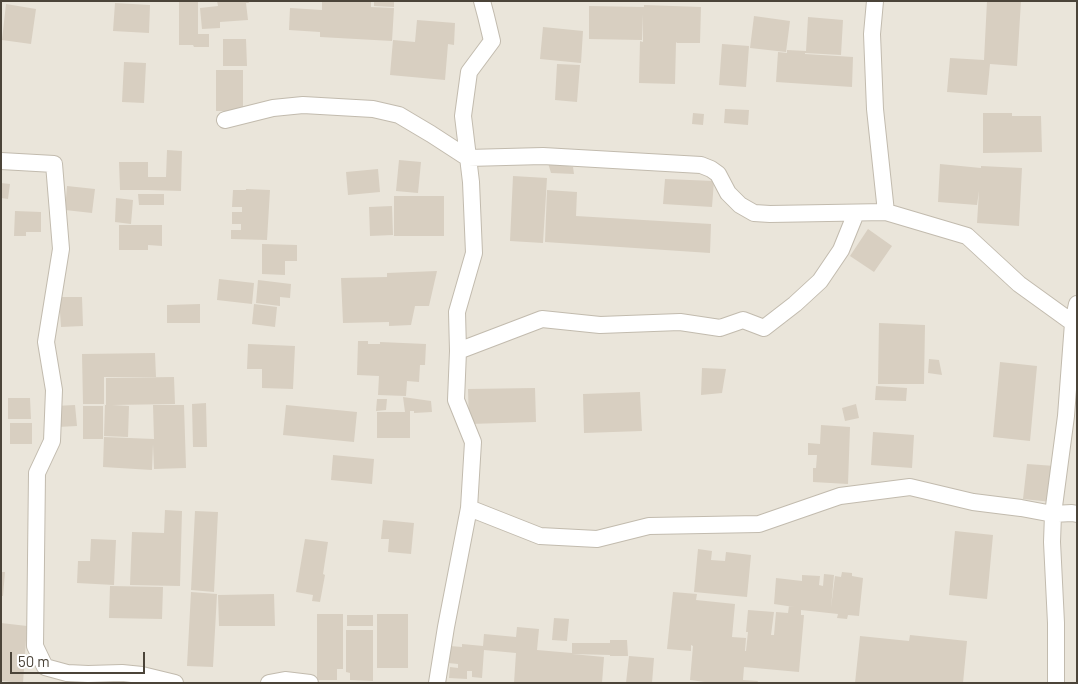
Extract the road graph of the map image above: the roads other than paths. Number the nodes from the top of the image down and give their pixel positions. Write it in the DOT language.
graph roads {
  1 [pos="482,1"];
  2 [pos="875,1"];
  3 [pos="225,120"];
  4 [pos="468,158"];
  5 [pos="1,161"];
  6 [pos="886,212"];
  7 [pos="856,213"];
  8 [pos="1077,304"];
  9 [pos="1075,327"];
  10 [pos="458,351"];
  11 [pos="469,508"];
  12 [pos="1053,514"];
  13 [pos="1077,514"];
  14 [pos="174,683"];
  15 [pos="269,683"];
  16 [pos="310,683"];
  17 [pos="437,683"];
  18 [pos="1056,683"];
  1 -- 4 [label="street"];
  2 -- 6 [label="street"];
  3 -- 4 [label="street"];
  4 -- 7 [label="street"];
  4 -- 10 [label="street"];
  5 -- 14 [label="street"];
  6 -- 7 [label="street"];
  6 -- 9 [label="street"];
  7 -- 10 [label="street"];
  8 -- 9 [label="street"];
  9 -- 12 [label="street"];
  10 -- 11 [label="street"];
  11 -- 12 [label="street"];
  11 -- 17 [label="street"];
  12 -- 13 [label="street"];
  12 -- 18 [label="street"];
  15 -- 16 [label="street"];
}
